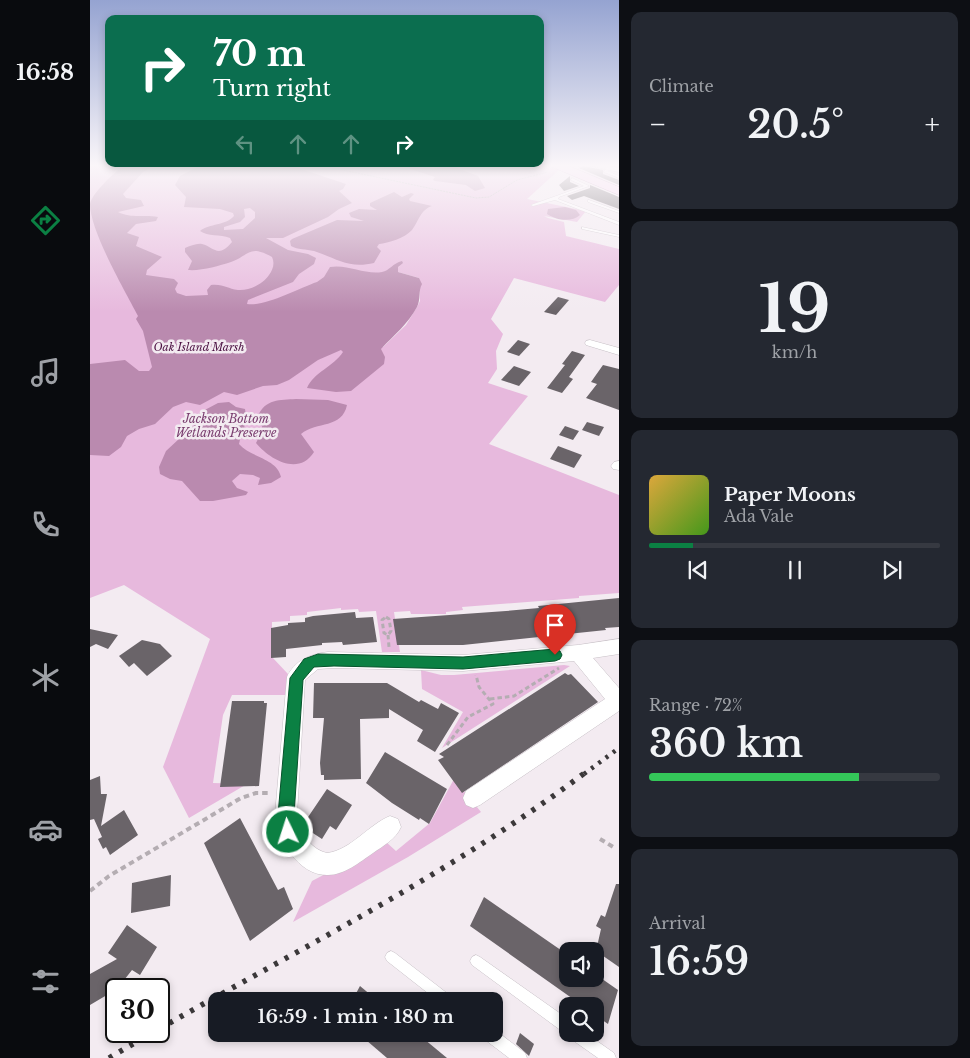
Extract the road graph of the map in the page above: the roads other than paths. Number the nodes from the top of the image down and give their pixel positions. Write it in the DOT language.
graph roads {
  1 [pos="591,213"];
  2 [pos="619,224"];
  3 [pos="583,228"];
  4 [pos="619,236"];
  5 [pos="590,343"];
  6 [pos="619,352"];
  7 [pos="619,646"];
  8 [pos="578,653"];
  9 [pos="618,701"];
  10 [pos="473,798"];
  11 [pos="390,826"];
  12 [pos="392,957"];
  13 [pos="476,961"];
  14 [pos="437,992"];
  15 [pos="559,1021"];
  16 [pos="499,1042"];
  17 [pos="587,1042"];
  18 [pos="520,1058"];
  19 [pos="609,1058"];
  1 -- 2 [label="lane"];
  3 -- 4 [label="lane"];
  5 -- 6 [label="street"];
  7 -- 8 [label="street"];
  8 -- 9 [label="street"];
  8 -- 11 [label="street"];
  9 -- 10 [label="street"];
  12 -- 14 [label="lane"];
  13 -- 15 [label="lane"];
  16 -- 18 [label="lane"];
  17 -- 19 [label="lane"];
}
